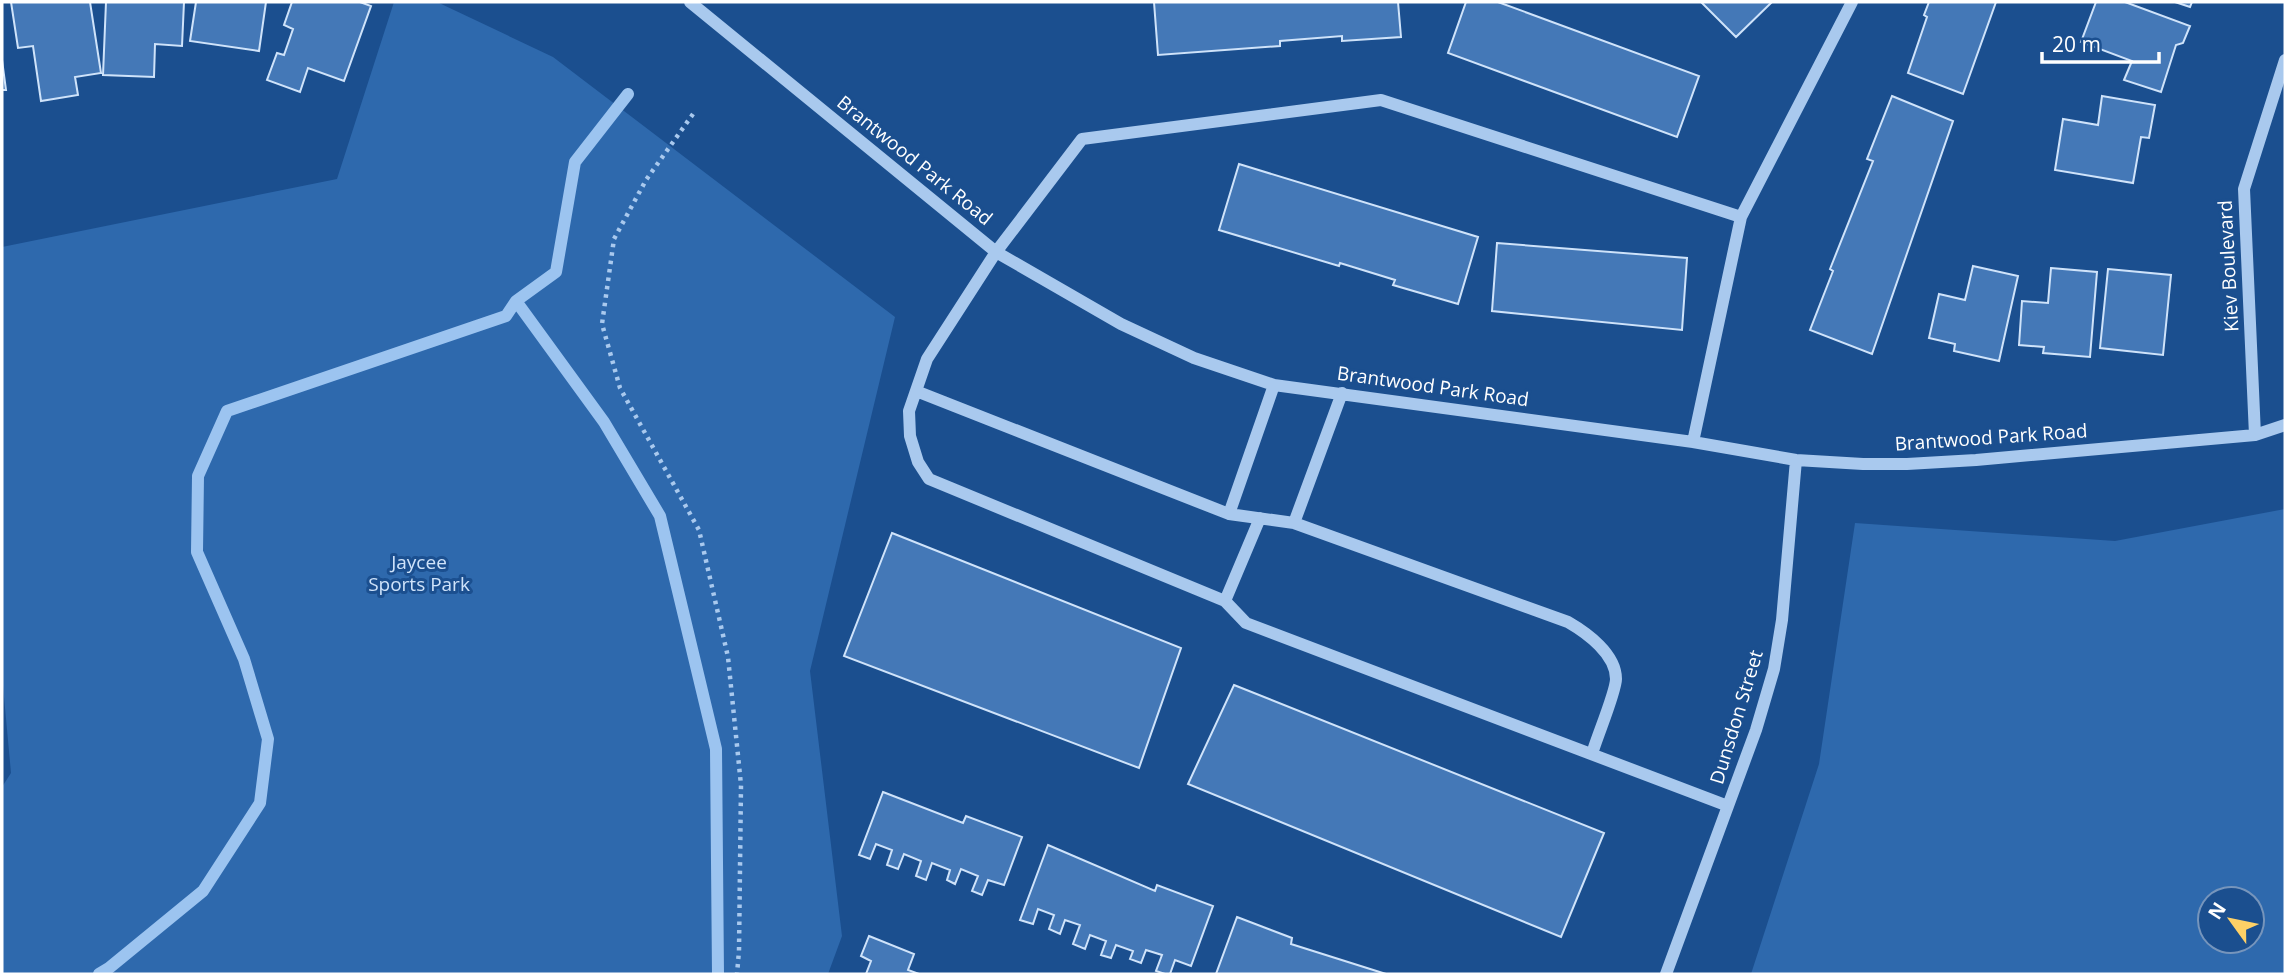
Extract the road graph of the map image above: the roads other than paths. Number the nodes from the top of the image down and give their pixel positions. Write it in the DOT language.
graph roads {
  1 [pos="690,2"];
  2 [pos="1852,2"];
  3 [pos="2285,60"];
  4 [pos="1741,217"];
  5 [pos="996,252"];
  6 [pos="1274,385"];
  7 [pos="916,391"];
  8 [pos="1342,393"];
  9 [pos="2285,425"];
  10 [pos="2256,435"];
  11 [pos="1693,442"];
  12 [pos="1796,460"];
  13 [pos="1230,514"];
  14 [pos="1260,518"];
  15 [pos="1294,523"];
  16 [pos="1225,601"];
  17 [pos="1591,754"];
  18 [pos="1728,806"];
  19 [pos="1665,974"];
  1 -- 5 [label="street, Brantwood Park Road"];
  2 -- 4 [label="street"];
  3 -- 10 [label="street, Kiev Boulevard"];
  4 -- 5 [label="street"];
  4 -- 11 [label="street"];
  5 -- 6 [label="street, Brantwood Park Road"];
  5 -- 7 [label="street"];
  6 -- 8 [label="street, Brantwood Park Road"];
  6 -- 13 [label="street"];
  7 -- 13 [label="street"];
  7 -- 16 [label="street"];
  8 -- 11 [label="street, Brantwood Park Road"];
  8 -- 15 [label="street"];
  9 -- 10 [label="street, Brantwood Park Road"];
  10 -- 12 [label="street, Brantwood Park Road"];
  11 -- 12 [label="street, Brantwood Park Road"];
  12 -- 18 [label="street, Dunsdon Street"];
  13 -- 14 [label="street"];
  14 -- 15 [label="street"];
  14 -- 16 [label="street"];
  15 -- 17 [label="street"];
  16 -- 17 [label="street"];
  17 -- 18 [label="street"];
  18 -- 19 [label="street, Dunsdon Street"];
}
